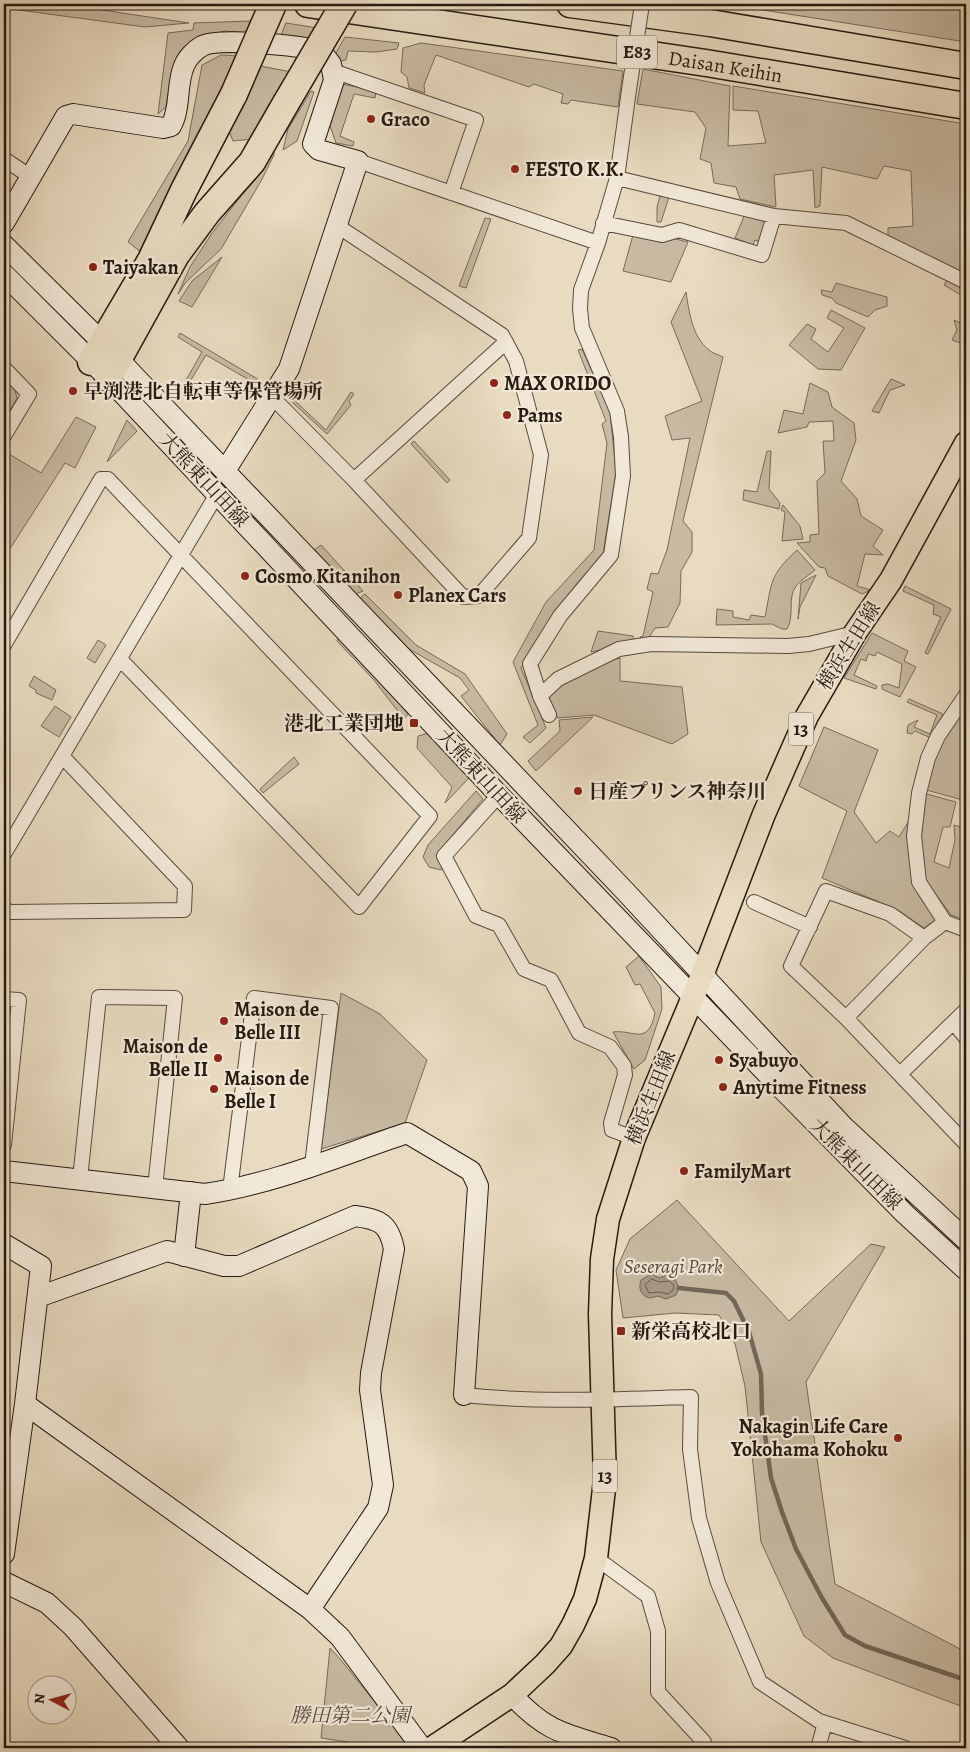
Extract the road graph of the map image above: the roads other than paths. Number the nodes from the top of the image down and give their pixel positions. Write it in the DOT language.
graph roads {
  1 [pos="273,4"];
  2 [pos="308,4"];
  3 [pos="344,4"];
  4 [pos="570,4"];
  5 [pos="642,4"];
  6 [pos="966,66"];
  7 [pos="333,71"];
  8 [pos="966,106"];
  9 [pos="4,159"];
  10 [pos="358,161"];
  11 [pos="31,178"];
  12 [pos="617,178"];
  13 [pos="451,193"];
  14 [pos="774,216"];
  15 [pos="4,223"];
  16 [pos="603,223"];
  17 [pos="336,226"];
  18 [pos="598,243"];
  19 [pos="4,245"];
  20 [pos="4,274"];
  21 [pos="962,280"];
  22 [pos="506,342"];
  23 [pos="105,361"];
  24 [pos="4,368"];
  25 [pos="272,398"];
  26 [pos="4,436"];
  27 [pos="966,442"];
  28 [pos="225,471"];
  29 [pos="354,480"];
  30 [pos="217,494"];
  31 [pos="181,554"];
  32 [pos="855,633"];
  33 [pos="4,645"];
  34 [pos="120,659"];
  35 [pos="966,694"];
  36 [pos="540,696"];
  37 [pos="549,715"];
  38 [pos="62,756"];
  39 [pos="499,794"];
  40 [pos="4,854"];
  41 [pos="754,902"];
  42 [pos="4,909"];
  43 [pos="945,922"];
  44 [pos="810,927"];
  45 [pos="966,930"];
  46 [pos="924,938"];
  47 [pos="703,973"];
  48 [pos="692,996"];
  49 [pos="4,999"];
  50 [pos="966,1010"];
  51 [pos="846,1018"];
  52 [pos="954,1024"];
  53 [pos="966,1038"];
  54 [pos="900,1074"];
  55 [pos="7,1084"];
  56 [pos="634,1138"];
  57 [pos="4,1144"];
  58 [pos="966,1144"];
  59 [pos="312,1165"];
  60 [pos="4,1171"];
  61 [pos="80,1179"];
  62 [pos="155,1188"];
  63 [pos="230,1190"];
  64 [pos="191,1192"];
  65 [pos="966,1240"];
  66 [pos="4,1244"];
  67 [pos="184,1256"];
  68 [pos="966,1270"];
  69 [pos="38,1297"];
  70 [pos="464,1395"];
  71 [pos="604,1400"];
  72 [pos="25,1404"];
  73 [pos="4,1554"];
  74 [pos="596,1558"];
  75 [pos="4,1582"];
  76 [pos="310,1609"];
  77 [pos="512,1695"];
  78 [pos="825,1723"];
  79 [pos="704,1742"];
  80 [pos="180,1748"];
  81 [pos="422,1748"];
  82 [pos="432,1748"];
  83 [pos="611,1748"];
  84 [pos="818,1748"];
  85 [pos="905,1748"];
  1 -- 23 [label="highway, bridge"];
  2 -- 8 [label="highway, Daisan Keihin / E83"];
  3 -- 23 [label="highway, bridge"];
  4 -- 6 [label="highway, Daisan Keihin / E83"];
  5 -- 12 [label="street, bridge"];
  7 -- 10 [label="street"];
  7 -- 11 [label="street"];
  7 -- 13 [label="street"];
  9 -- 11 [label="street"];
  10 -- 13 [label="street"];
  10 -- 17 [label="street"];
  11 -- 15 [label="street"];
  12 -- 14 [label="street"];
  12 -- 16 [label="street"];
  13 -- 18 [label="street"];
  14 -- 16 [label="street"];
  14 -- 21 [label="street"];
  16 -- 18 [label="street"];
  17 -- 22 [label="street"];
  17 -- 25 [label="street"];
  18 -- 36 [label="street"];
  19 -- 23 [label="street, 大熊東山田線"];
  20 -- 23 [label="street, 大熊東山田線"];
  22 -- 29 [label="street"];
  22 -- 29 [label="street"];
  23 -- 28 [label="street, 大熊東山田線"];
  23 -- 30 [label="street, 大熊東山田線"];
  24 -- 26 [label="street"];
  25 -- 28 [label="street"];
  25 -- 29 [label="street"];
  27 -- 32 [label="main road, 横浜生田線 / 13"];
  28 -- 47 [label="street, 大熊東山田線"];
  30 -- 31 [label="street"];
  30 -- 39 [label="street, 大熊東山田線"];
  31 -- 33 [label="street"];
  31 -- 34 [label="street"];
  31 -- 34 [label="street"];
  32 -- 36 [label="street"];
  32 -- 47 [label="main road, 横浜生田線 / 13"];
  34 -- 38 [label="street"];
  35 -- 43 [label="street"];
  36 -- 37 [label="street"];
  38 -- 40 [label="street"];
  38 -- 42 [label="street"];
  39 -- 48 [label="street, 大熊東山田線"];
  39 -- 56 [label="street"];
  41 -- 44 [label="street"];
  43 -- 45 [label="street"];
  43 -- 46 [label="street"];
  44 -- 46 [label="street"];
  44 -- 51 [label="street"];
  46 -- 51 [label="street"];
  47 -- 48 [label="main road, 横浜生田線 / 13"];
  47 -- 65 [label="street, 大熊東山田線"];
  48 -- 56 [label="main road, 横浜生田線 / 13"];
  48 -- 68 [label="street, 大熊東山田線"];
  49 -- 55 [label="street"];
  50 -- 52 [label="street"];
  51 -- 54 [label="street"];
  52 -- 53 [label="street"];
  52 -- 54 [label="street"];
  54 -- 58 [label="street"];
  55 -- 57 [label="street"];
  56 -- 71 [label="main road, 横浜生田線 / 13"];
  59 -- 63 [label="street"];
  59 -- 63 [label="street"];
  59 -- 70 [label="street"];
  60 -- 61 [label="street"];
  61 -- 62 [label="street"];
  61 -- 62 [label="street"];
  62 -- 64 [label="street"];
  63 -- 64 [label="street"];
  64 -- 67 [label="street"];
  66 -- 69 [label="street"];
  67 -- 69 [label="street"];
  67 -- 76 [label="street"];
  69 -- 72 [label="street"];
  70 -- 71 [label="street"];
  71 -- 74 [label="main road, 横浜生田線 / 13"];
  71 -- 78 [label="street"];
  72 -- 73 [label="street"];
  72 -- 76 [label="street"];
  74 -- 77 [label="main road, 横浜生田線 / 13"];
  74 -- 79 [label="street"];
  75 -- 80 [label="street"];
  76 -- 81 [label="street"];
  77 -- 82 [label="main road, 横浜生田線 / 13"];
  77 -- 83 [label="street"];
  78 -- 84 [label="street"];
  78 -- 85 [label="street"];
}
